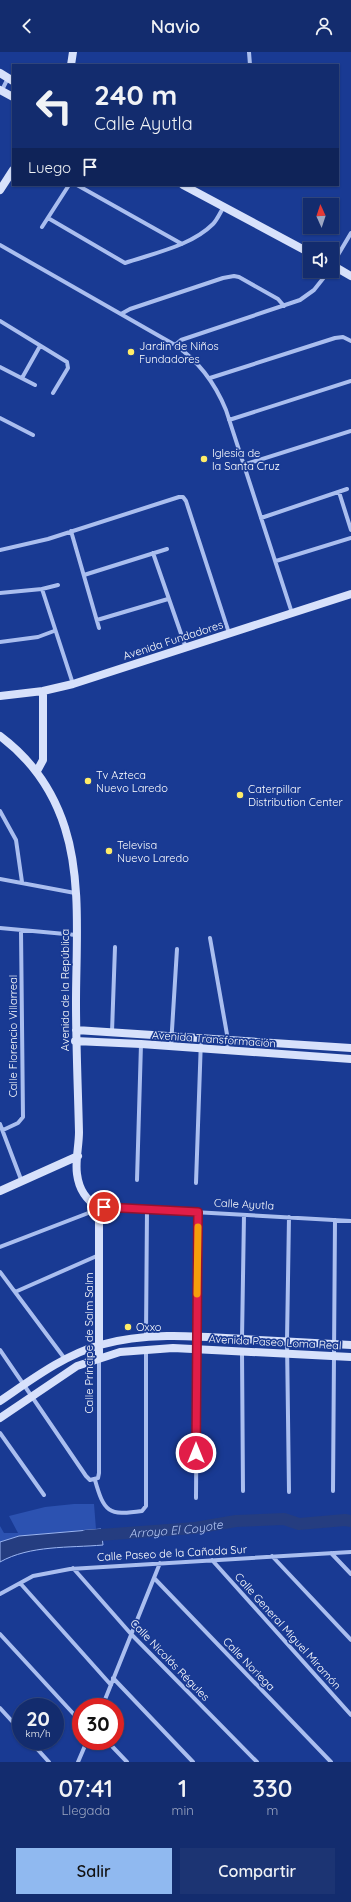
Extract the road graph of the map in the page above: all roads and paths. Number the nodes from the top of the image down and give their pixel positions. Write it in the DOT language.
graph roads {
  1 [pos="73,52"];
  2 [pos="250,52"];
  3 [pos="71,64"];
  4 [pos="250,64"];
  5 [pos="0,73"];
  6 [pos="11,79"];
  7 [pos="0,92"];
  8 [pos="12,98"];
  9 [pos="12,172"];
  10 [pos="68,186"];
  11 [pos="79,186"];
  12 [pos="185,186"];
  13 [pos="0,190"];
  14 [pos="223,208"];
  15 [pos="48,218"];
  16 [pos="42,227"];
  17 [pos="351,233"];
  18 [pos="182,244"];
  19 [pos="0,245"];
  20 [pos="303,250"];
  21 [pos="339,253"];
  22 [pos="339,269"];
  23 [pos="351,276"];
  24 [pos="325,278"];
  25 [pos="284,306"];
  26 [pos="121,314"];
  27 [pos="0,320"];
  28 [pos="351,341"];
  29 [pos="175,345"];
  30 [pos="40,346"];
  31 [pos="0,368"];
  32 [pos="22,378"];
  33 [pos="210,378"];
  34 [pos="351,381"];
  35 [pos="35,385"];
  36 [pos="53,393"];
  37 [pos="0,418"];
  38 [pos="229,420"];
  39 [pos="351,431"];
  40 [pos="33,435"];
  41 [pos="243,465"];
  42 [pos="347,489"];
  43 [pos="338,492"];
  44 [pos="262,518"];
  45 [pos="351,530"];
  46 [pos="72,531"];
  47 [pos="351,538"];
  48 [pos="168,549"];
  49 [pos="0,550"];
  50 [pos="154,553"];
  51 [pos="276,562"];
  52 [pos="84,575"];
  53 [pos="58,585"];
  54 [pos="42,589"];
  55 [pos="0,593"];
  56 [pos="351,594"];
  57 [pos="168,599"];
  58 [pos="292,613"];
  59 [pos="97,620"];
  60 [pos="99,628"];
  61 [pos="54,631"];
  62 [pos="229,633"];
  63 [pos="0,642"];
  64 [pos="186,648"];
  65 [pos="73,684"];
  66 [pos="43,692"];
  67 [pos="0,696"];
  68 [pos="0,736"];
  69 [pos="37,771"];
  70 [pos="0,810"];
  71 [pos="0,879"];
  72 [pos="22,882"];
  73 [pos="75,893"];
  74 [pos="0,928"];
  75 [pos="21,931"];
  76 [pos="76,935"];
  77 [pos="210,938"];
  78 [pos="115,947"];
  79 [pos="177,949"];
  80 [pos="76,1030"];
  81 [pos="112,1032"];
  82 [pos="171,1036"];
  83 [pos="201,1039"];
  84 [pos="228,1040"];
  85 [pos="76,1041"];
  86 [pos="248,1042"];
  87 [pos="268,1043"];
  88 [pos="141,1044"];
  89 [pos="293,1044"];
  90 [pos="170,1047"];
  91 [pos="351,1048"];
  92 [pos="200,1049"];
  93 [pos="227,1051"];
  94 [pos="250,1053"];
  95 [pos="268,1054"];
  96 [pos="292,1056"];
  97 [pos="351,1059"];
  98 [pos="0,1124"];
  99 [pos="3,1130"];
  100 [pos="78,1156"];
  101 [pos="137,1180"];
  102 [pos="22,1182"];
  103 [pos="196,1183"];
  104 [pos="0,1191"];
  105 [pos="99,1208"];
  106 [pos="147,1209"];
  107 [pos="198,1212"];
  108 [pos="244,1215"];
  109 [pos="289,1217"];
  110 [pos="335,1220"];
  111 [pos="351,1221"];
  112 [pos="0,1247"];
  113 [pos="100,1254"];
  114 [pos="0,1272"];
  115 [pos="15,1292"];
  116 [pos="197,1336"];
  117 [pos="146,1337"];
  118 [pos="242,1339"];
  119 [pos="287,1341"];
  120 [pos="333,1344"];
  121 [pos="99,1345"];
  122 [pos="351,1345"];
  123 [pos="146,1349"];
  124 [pos="197,1349"];
  125 [pos="0,1350"];
  126 [pos="242,1352"];
  127 [pos="288,1354"];
  128 [pos="333,1356"];
  129 [pos="351,1357"];
  130 [pos="99,1358"];
  131 [pos="65,1360"];
  132 [pos="24,1384"];
  133 [pos="31,1396"];
  134 [pos="0,1401"];
  135 [pos="0,1418"];
  136 [pos="0,1433"];
  137 [pos="96,1479"];
  138 [pos="244,1491"];
  139 [pos="333,1491"];
  140 [pos="289,1492"];
  141 [pos="44,1494"];
  142 [pos="196,1498"];
  143 [pos="351,1552"];
  144 [pos="331,1553"];
  145 [pos="272,1556"];
  146 [pos="212,1560"];
  147 [pos="160,1563"];
  148 [pos="73,1568"];
  149 [pos="351,1574"];
  150 [pos="155,1579"];
  151 [pos="20,1583"];
  152 [pos="0,1594"];
  153 [pos="0,1634"];
  154 [pos="131,1634"];
  155 [pos="351,1640"];
  156 [pos="113,1678"];
  157 [pos="111,1685"];
  158 [pos="106,1698"];
  159 [pos="0,1708"];
  160 [pos="72,1712"];
  161 [pos="351,1715"];
  162 [pos="12,1721"];
  163 [pos="38,1750"];
  164 [pos="83,1750"];
  165 [pos="116,1750"];
  166 [pos="49,1762"];
  167 [pos="78,1762"];
  168 [pos="127,1762"];
  169 [pos="193,1762"];
  170 [pos="257,1762"];
  171 [pos="331,1762"];
  1 -- 3 [label="street"];
  2 -- 4 [label="street"];
  5 -- 6 [label="street"];
  6 -- 7 [label="street"];
  7 -- 8 [label="street"];
  9 -- 13 [label="street"];
  10 -- 15 [label="street"];
  11 -- 18 [label="street"];
  12 -- 14 [label="street"];
  14 -- 18 [label="street"];
  14 -- 20 [label="street"];
  15 -- 16 [label="street"];
  15 -- 18 [label="street"];
  17 -- 21 [label="street"];
  19 -- 26 [label="street"];
  22 -- 23 [label="street"];
  24 -- 25 [label="street"];
  25 -- 26 [label="street"];
  25 -- 29 [label="street"];
  26 -- 29 [label="street"];
  27 -- 30 [label="street"];
  28 -- 33 [label="street"];
  29 -- 33 [label="street"];
  30 -- 32 [label="street"];
  30 -- 36 [label="street"];
  31 -- 32 [label="street"];
  32 -- 35 [label="street"];
  33 -- 38 [label="street"];
  34 -- 38 [label="street"];
  37 -- 40 [label="street"];
  38 -- 41 [label="street"];
  39 -- 41 [label="street"];
  41 -- 44 [label="street"];
  42 -- 43 [label="street"];
  43 -- 44 [label="street"];
  43 -- 45 [label="street"];
  44 -- 51 [label="street"];
  46 -- 49 [label="street"];
  46 -- 52 [label="street"];
  46 -- 62 [label="street"];
  47 -- 51 [label="street"];
  48 -- 50 [label="street"];
  50 -- 52 [label="street"];
  50 -- 57 [label="street"];
  51 -- 58 [label="street"];
  52 -- 59 [label="street"];
  53 -- 54 [label="street"];
  54 -- 55 [label="street"];
  54 -- 61 [label="street"];
  56 -- 58 [label="street, Avenida Fundadores"];
  57 -- 59 [label="street"];
  57 -- 64 [label="street"];
  58 -- 62 [label="street, Avenida Fundadores"];
  59 -- 60 [label="street"];
  61 -- 63 [label="street"];
  61 -- 65 [label="street"];
  62 -- 64 [label="street, Avenida Fundadores"];
  64 -- 65 [label="street, Avenida Fundadores"];
  65 -- 66 [label="street, Avenida Fundadores"];
  66 -- 67 [label="street, Avenida Fundadores"];
  66 -- 69 [label="street"];
  68 -- 69 [label="street, Avenida de la República"];
  69 -- 73 [label="street, Avenida de la República"];
  70 -- 72 [label="street"];
  71 -- 72 [label="street"];
  72 -- 73 [label="street"];
  73 -- 76 [label="street, Avenida de la República"];
  74 -- 75 [label="street"];
  75 -- 76 [label="street"];
  75 -- 99 [label="street, Calle Florencio Villarreal"];
  76 -- 80 [label="street, Avenida de la República"];
  77 -- 84 [label="street"];
  78 -- 81 [label="street"];
  79 -- 82 [label="street"];
  80 -- 81 [label="street, Avenida Transformación"];
  80 -- 85 [label="street, Avenida de la República"];
  81 -- 82 [label="street, Avenida Transformación"];
  82 -- 83 [label="street, Avenida Transformación"];
  82 -- 90 [label="street"];
  83 -- 84 [label="street, Avenida Transformación"];
  83 -- 92 [label="street"];
  84 -- 86 [label="street, Avenida Transformación"];
  84 -- 93 [label="street"];
  85 -- 88 [label="street, Avenida Transformación"];
  85 -- 100 [label="street, Avenida de la República"];
  86 -- 87 [label="street, Avenida Transformación"];
  86 -- 94 [label="street"];
  87 -- 89 [label="street, Avenida Transformación"];
  87 -- 95 [label="street"];
  88 -- 90 [label="street, Avenida Transformación"];
  88 -- 101 [label="street"];
  89 -- 91 [label="street, Avenida Transformación"];
  89 -- 96 [label="street"];
  90 -- 92 [label="street, Avenida Transformación"];
  92 -- 93 [label="street, Avenida Transformación"];
  92 -- 103 [label="street"];
  93 -- 94 [label="street, Avenida Transformación"];
  94 -- 95 [label="street, Avenida Transformación"];
  95 -- 96 [label="street, Avenida Transformación"];
  96 -- 97 [label="street, Avenida Transformación"];
  98 -- 99 [label="street"];
  99 -- 102 [label="street"];
  100 -- 102 [label="street"];
  100 -- 105 [label="street, Avenida de la República"];
  102 -- 104 [label="street"];
  105 -- 106 [label="street, Calle Ayutla"];
  105 -- 112 [label="street, Calle Ayutla"];
  105 -- 113 [label="street, Calle Príncipe de Salm Salm"];
  106 -- 107 [label="street, Calle Ayutla"];
  106 -- 117 [label="street"];
  107 -- 108 [label="street, Calle Ayutla"];
  107 -- 116 [label="street"];
  108 -- 109 [label="street, Calle Ayutla"];
  108 -- 118 [label="street"];
  109 -- 110 [label="street, Calle Ayutla"];
  109 -- 119 [label="street"];
  110 -- 111 [label="street, Calle Ayutla"];
  110 -- 120 [label="street"];
  113 -- 115 [label="street"];
  113 -- 121 [label="street, Calle Príncipe de Salm Salm"];
  114 -- 115 [label="street"];
  115 -- 131 [label="street"];
  116 -- 117 [label="street, Avenida Paseo Loma Real"];
  116 -- 118 [label="street, Avenida Paseo Loma Real"];
  116 -- 124 [label="street"];
  117 -- 121 [label="street, Avenida Paseo Loma Real"];
  118 -- 119 [label="street, Avenida Paseo Loma Real"];
  119 -- 120 [label="street, Avenida Paseo Loma Real"];
  119 -- 127 [label="street"];
  120 -- 122 [label="street, Avenida Paseo Loma Real"];
  120 -- 128 [label="street"];
  121 -- 130 [label="street, Calle Príncipe de Salm Salm"];
  121 -- 131 [label="street, Avenida Paseo Loma Real"];
  123 -- 124 [label="street, Avenida Paseo Loma Real"];
  123 -- 130 [label="street, Avenida Paseo Loma Real"];
  123 -- 137 [label="street"];
  124 -- 126 [label="street, Avenida Paseo Loma Real"];
  124 -- 142 [label="street"];
  125 -- 132 [label="street"];
  126 -- 127 [label="street, Avenida Paseo Loma Real"];
  126 -- 138 [label="street"];
  127 -- 128 [label="street, Avenida Paseo Loma Real"];
  127 -- 140 [label="street"];
  128 -- 129 [label="street, Avenida Paseo Loma Real"];
  128 -- 139 [label="street"];
  130 -- 133 [label="street, Avenida Paseo Loma Real"];
  130 -- 137 [label="street, Calle Príncipe de Salm Salm"];
  131 -- 132 [label="street, Avenida Paseo Loma Real"];
  132 -- 133 [label="street"];
  132 -- 134 [label="street, Avenida Paseo Loma Real"];
  133 -- 135 [label="street, Avenida Paseo Loma Real"];
  133 -- 137 [label="street"];
  136 -- 141 [label="street"];
  143 -- 144 [label="street, Calle Paseo de la Cañada Sur"];
  144 -- 145 [label="street, Calle Paseo de la Cañada Sur"];
  144 -- 149 [label="street"];
  145 -- 146 [label="street, Calle Paseo de la Cañada Sur"];
  145 -- 155 [label="street"];
  146 -- 147 [label="street, Calle Paseo de la Cañada Sur"];
  146 -- 161 [label="street, Calle General Miguel Miramón"];
  147 -- 148 [label="street, Calle Paseo de la Cañada Sur"];
  147 -- 150 [label="street"];
  148 -- 151 [label="street, Calle Paseo de la Cañada Sur"];
  148 -- 154 [label="street, Calle Nicolás Régules"];
  150 -- 154 [label="street"];
  150 -- 171 [label="street, Calle Noriega"];
  151 -- 152 [label="street, Calle Paseo de la Cañada Sur"];
  151 -- 157 [label="street"];
  153 -- 160 [label="street"];
  154 -- 156 [label="street"];
  154 -- 170 [label="street, Calle Nicolás Régules"];
  156 -- 157 [label="street"];
  156 -- 169 [label="street"];
  157 -- 158 [label="street"];
  159 -- 162 [label="street"];
  163 -- 166 [label="street"];
  164 -- 167 [label="street"];
  165 -- 168 [label="street"];
}
